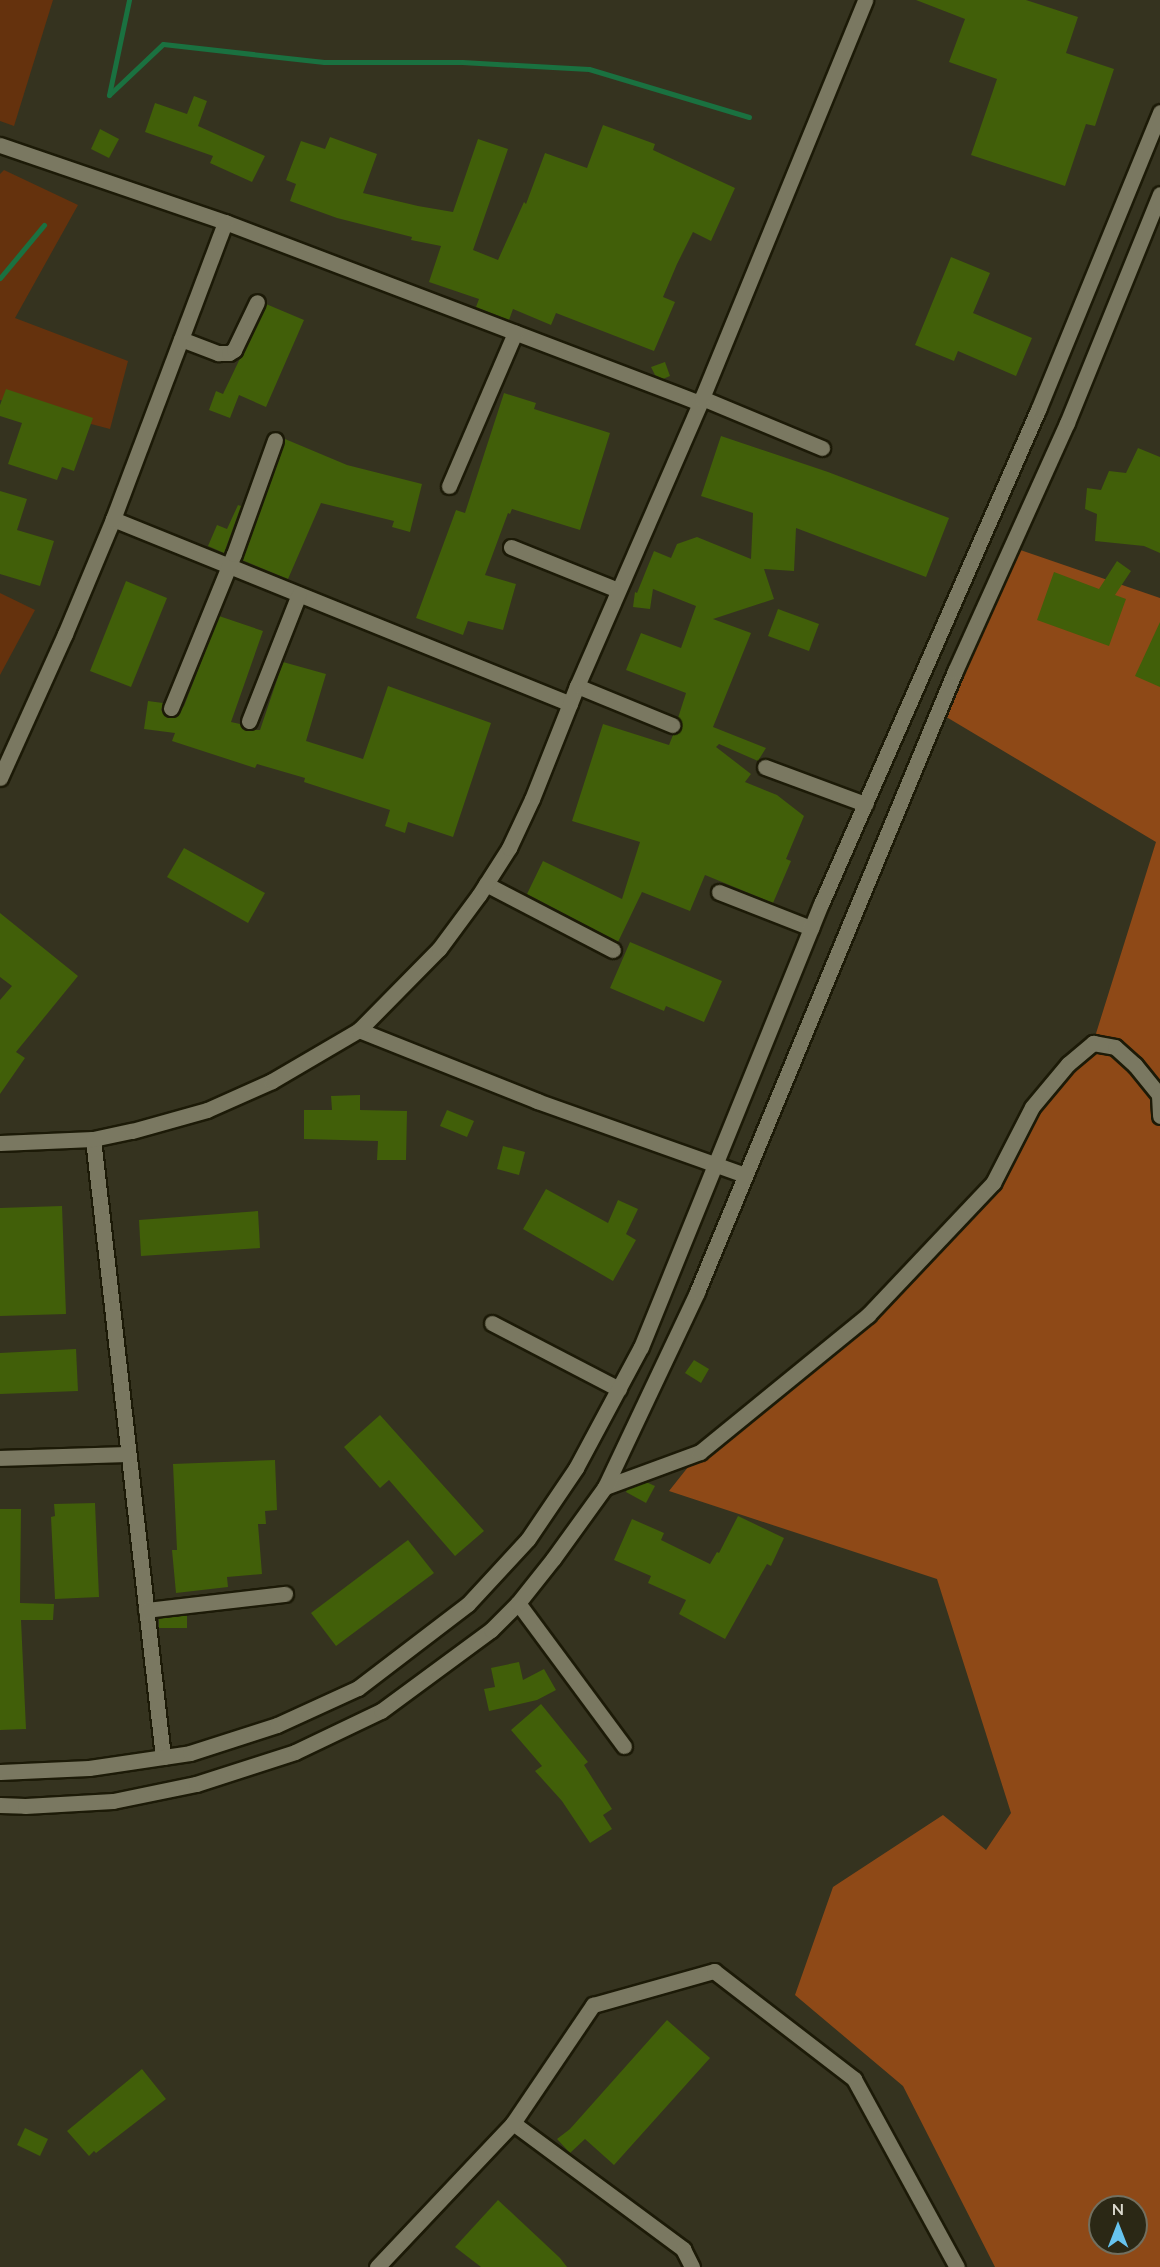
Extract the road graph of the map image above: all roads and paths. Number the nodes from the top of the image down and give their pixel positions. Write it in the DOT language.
graph roads {
  1 [pos="865,0"];
  2 [pos="1160,112"];
  3 [pos="0,145"];
  4 [pos="1160,194"];
  5 [pos="225,222"];
  6 [pos="257,302"];
  7 [pos="515,333"];
  8 [pos="181,339"];
  9 [pos="701,400"];
  10 [pos="275,441"];
  11 [pos="822,448"];
  12 [pos="449,486"];
  13 [pos="113,519"];
  14 [pos="511,547"];
  15 [pos="229,566"];
  16 [pos="618,590"];
  17 [pos="299,594"];
  18 [pos="577,686"];
  19 [pos="570,704"];
  20 [pos="171,708"];
  21 [pos="249,721"];
  22 [pos="672,725"];
  23 [pos="765,767"];
  24 [pos="0,778"];
  25 [pos="865,804"];
  26 [pos="486,884"];
  27 [pos="719,892"];
  28 [pos="812,928"];
  29 [pos="613,950"];
  30 [pos="359,1030"];
  31 [pos="1160,1116"];
  32 [pos="93,1139"];
  33 [pos="0,1143"];
  34 [pos="715,1164"];
  35 [pos="746,1175"];
  36 [pos="492,1323"];
  37 [pos="619,1389"];
  38 [pos="128,1454"];
  39 [pos="0,1458"];
  40 [pos="605,1487"];
  41 [pos="285,1594"];
  42 [pos="518,1604"];
  43 [pos="146,1610"];
  44 [pos="624,1746"];
  45 [pos="163,1757"];
  46 [pos="0,1772"];
  47 [pos="0,1805"];
  48 [pos="513,2123"];
  49 [pos="377,2267"];
  50 [pos="692,2267"];
  51 [pos="957,2267"];
  1 -- 9 [label="street"];
  2 -- 25 [label="street"];
  3 -- 5 [label="street"];
  4 -- 35 [label="street"];
  5 -- 7 [label="street"];
  5 -- 8 [label="street"];
  6 -- 8 [label="street"];
  7 -- 9 [label="street"];
  7 -- 12 [label="street"];
  8 -- 13 [label="street"];
  9 -- 11 [label="street"];
  9 -- 16 [label="street"];
  10 -- 15 [label="street"];
  13 -- 15 [label="street"];
  13 -- 24 [label="street"];
  14 -- 16 [label="street"];
  15 -- 17 [label="street"];
  15 -- 20 [label="street"];
  16 -- 18 [label="street"];
  17 -- 19 [label="street"];
  17 -- 21 [label="street"];
  18 -- 19 [label="street"];
  18 -- 22 [label="street"];
  19 -- 26 [label="street"];
  23 -- 25 [label="street"];
  25 -- 28 [label="street"];
  26 -- 29 [label="street"];
  26 -- 30 [label="street"];
  27 -- 28 [label="street"];
  28 -- 34 [label="street"];
  30 -- 32 [label="street"];
  30 -- 34 [label="street"];
  31 -- 40 [label="street"];
  32 -- 33 [label="street"];
  32 -- 38 [label="street"];
  34 -- 35 [label="street"];
  34 -- 37 [label="street"];
  35 -- 40 [label="street"];
  36 -- 37 [label="street"];
  37 -- 45 [label="street"];
  38 -- 39 [label="street"];
  38 -- 43 [label="street"];
  40 -- 42 [label="street"];
  41 -- 43 [label="street"];
  42 -- 44 [label="street"];
  42 -- 47 [label="street"];
  43 -- 45 [label="street"];
  45 -- 46 [label="street"];
  48 -- 49 [label="street"];
  48 -- 50 [label="street"];
  48 -- 51 [label="street"];
}
